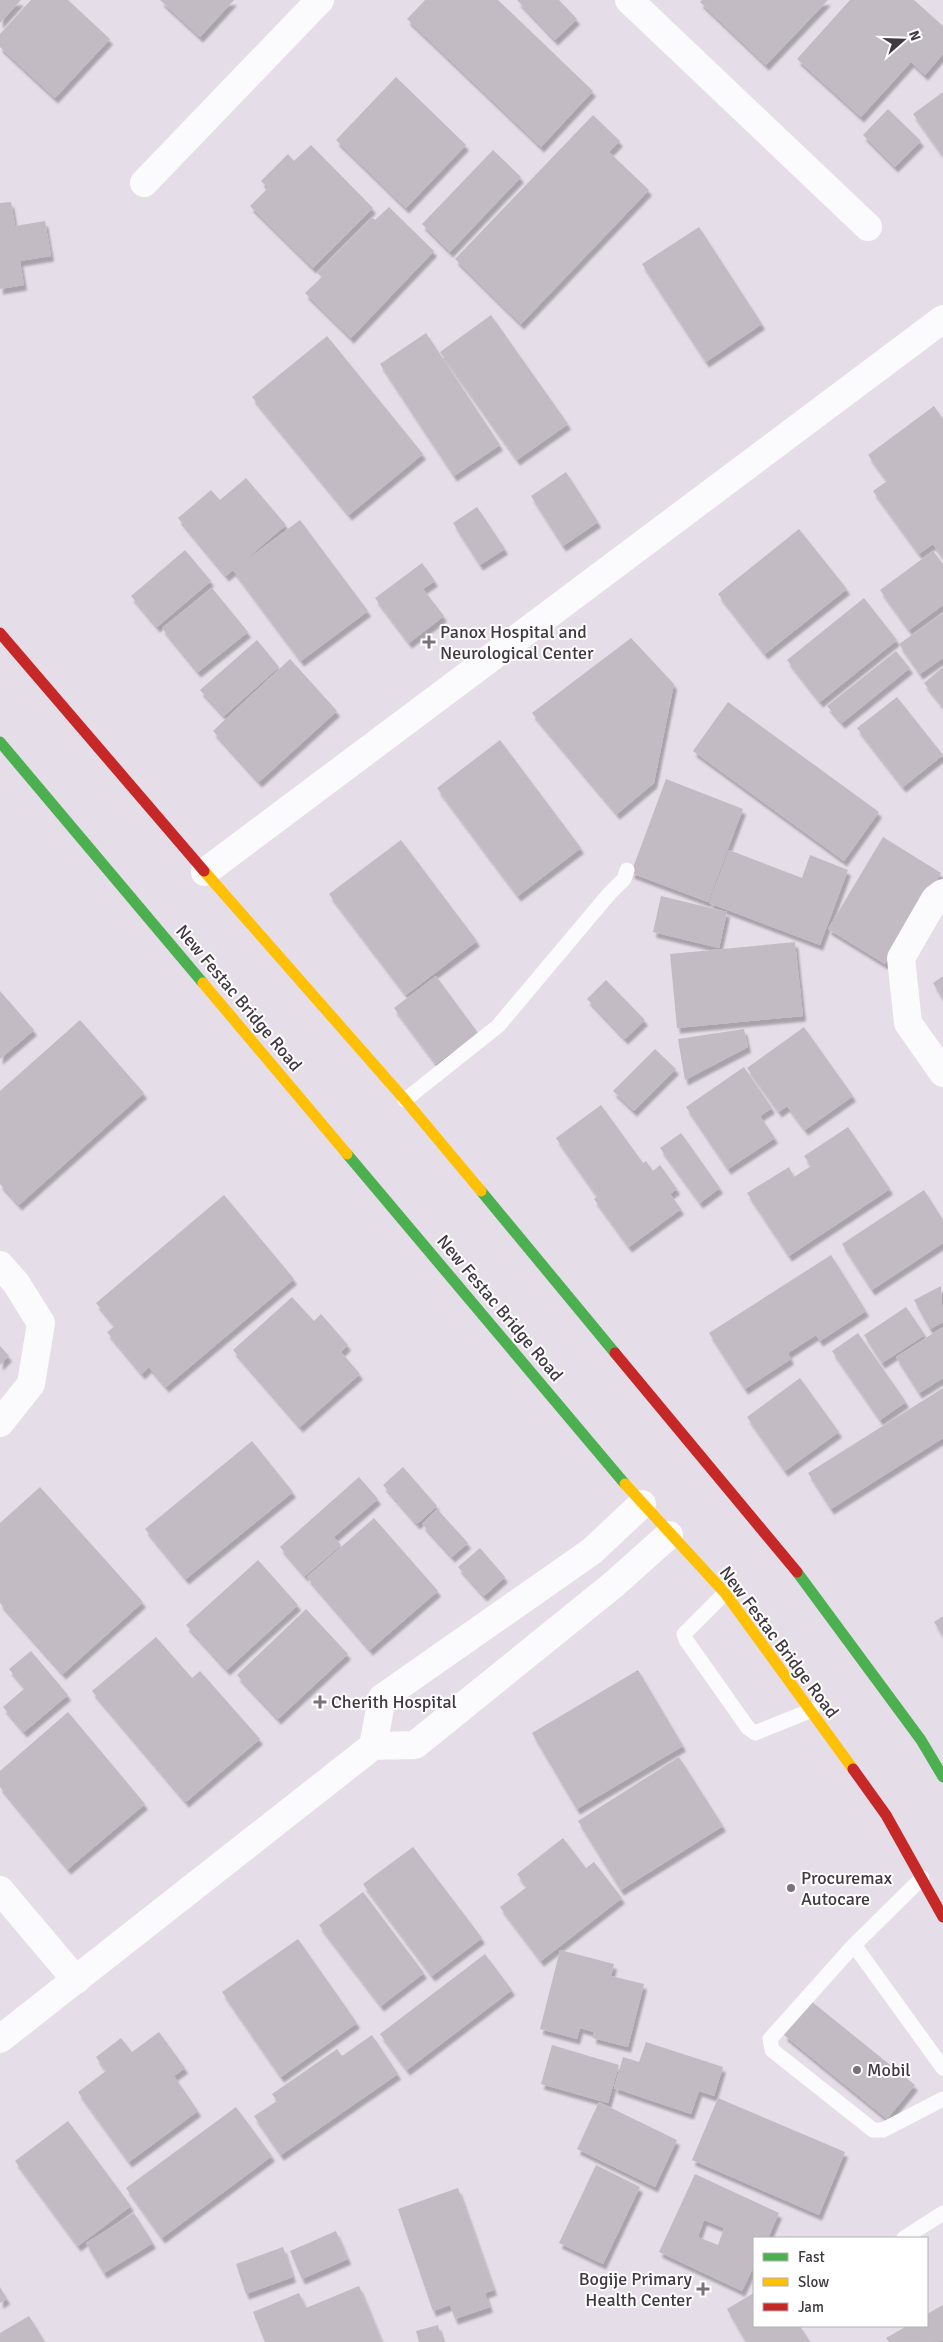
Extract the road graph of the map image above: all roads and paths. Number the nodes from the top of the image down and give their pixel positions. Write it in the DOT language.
graph roads {
  1 [pos="320,0"];
  2 [pos="629,0"];
  3 [pos="144,183"];
  4 [pos="868,227"];
  5 [pos="943,319"];
  6 [pos="0,633"];
  7 [pos="0,742"];
  8 [pos="627,870"];
  9 [pos="205,872"];
  10 [pos="943,893"];
  11 [pos="943,1072"];
  12 [pos="405,1100"];
  13 [pos="0,1265"];
  14 [pos="0,1423"];
  15 [pos="642,1504"];
  16 [pos="669,1535"];
  17 [pos="725,1593"];
  18 [pos="812,1710"];
  19 [pos="373,1746"];
  20 [pos="943,1777"];
  21 [pos="922,1878"];
  22 [pos="0,1890"];
  23 [pos="943,1917"];
  24 [pos="854,1945"];
  25 [pos="76,1980"];
  26 [pos="0,2039"];
  27 [pos="943,2068"];
  28 [pos="943,2099"];
  29 [pos="943,2213"];
  30 [pos="906,2237"];
  1 -- 3 [label="street"];
  2 -- 4 [label="street"];
  5 -- 9 [label="street"];
  6 -- 9 [label="main road"];
  7 -- 15 [label="main road, New Festac Bridge Road"];
  8 -- 12 [label="lane"];
  9 -- 12 [label="main road"];
  10 -- 11 [label="street"];
  12 -- 20 [label="main road"];
  13 -- 14 [label="street"];
  15 -- 16 [label="main road, New Festac Bridge Road"];
  15 -- 19 [label="street"];
  16 -- 17 [label="main road, New Festac Bridge Road"];
  16 -- 19 [label="street"];
  17 -- 18 [label="main road, New Festac Bridge Road"];
  17 -- 18 [label="lane"];
  18 -- 21 [label="main road, New Festac Bridge Road"];
  19 -- 25 [label="street"];
  21 -- 23 [label="main road, New Festac Bridge Road"];
  21 -- 24 [label="lane"];
  22 -- 25 [label="street"];
  24 -- 27 [label="lane"];
  24 -- 28 [label="lane"];
  25 -- 26 [label="street"];
  29 -- 30 [label="lane"];
}
